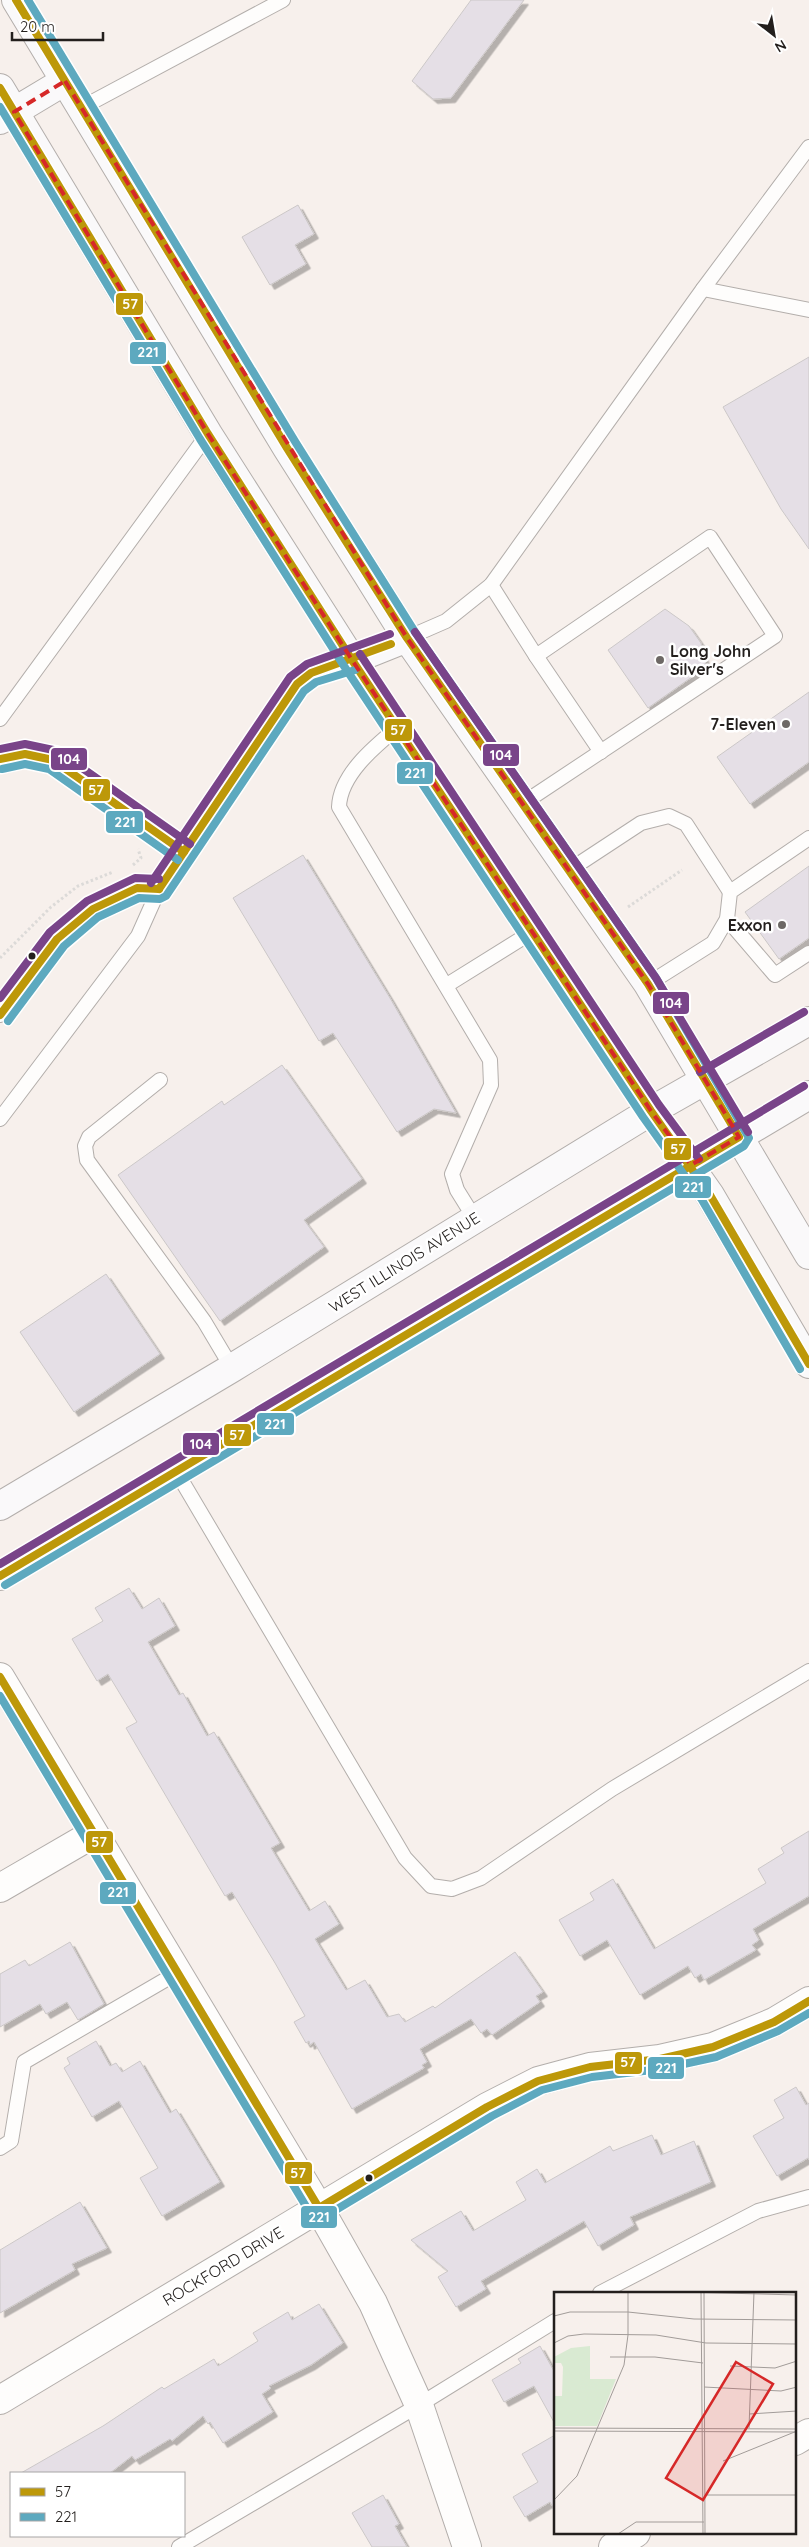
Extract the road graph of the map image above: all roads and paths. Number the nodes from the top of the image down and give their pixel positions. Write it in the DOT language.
graph roads {
  1 [pos="16,0"];
  2 [pos="283,0"];
  3 [pos="66,81"];
  4 [pos="0,88"];
  5 [pos="81,108"];
  6 [pos="7,116"];
  7 [pos="809,147"];
  8 [pos="703,289"];
  9 [pos="809,310"];
  10 [pos="208,434"];
  11 [pos="491,585"];
  12 [pos="407,638"];
  13 [pos="536,656"];
  14 [pos="352,660"];
  15 [pos="0,719"];
  16 [pos="397,728"];
  17 [pos="601,752"];
  18 [pos="0,759"];
  19 [pos="522,804"];
  20 [pos="809,838"];
  21 [pos="184,852"];
  22 [pos="682,870"];
  23 [pos="568,871"];
  24 [pos="159,888"];
  25 [pos="730,892"];
  26 [pos="626,909"];
  27 [pos="727,919"];
  28 [pos="532,932"];
  29 [pos="10,949"];
  30 [pos="809,953"];
  31 [pos="0,958"];
  32 [pos="648,984"];
  33 [pos="447,985"];
  34 [pos="0,1015"];
  35 [pos="809,1021"];
  36 [pos="160,1080"];
  37 [pos="705,1081"];
  38 [pos="809,1095"];
  39 [pos="651,1111"];
  40 [pos="0,1119"];
  41 [pos="739,1137"];
  42 [pos="691,1165"];
  43 [pos="475,1219"];
  44 [pos="809,1255"];
  45 [pos="809,1364"];
  46 [pos="232,1368"];
  47 [pos="176,1471"];
  48 [pos="0,1506"];
  49 [pos="0,1576"];
  50 [pos="809,1671"];
  51 [pos="0,1677"];
  52 [pos="93,1834"];
  53 [pos="0,1888"];
  54 [pos="177,1973"];
  55 [pos="809,2001"];
  56 [pos="0,2148"];
  57 [pos="809,2197"];
  58 [pos="319,2208"];
  59 [pos="602,2292"];
  60 [pos="554,2322"];
  61 [pos="0,2400"];
  62 [pos="419,2406"];
  63 [pos="809,2432"];
  64 [pos="796,2439"];
  65 [pos="634,2534"];
  66 [pos="179,2547"];
  67 [pos="467,2547"];
  68 [pos="613,2547"];
  1 -- 3 [label="main road"];
  2 -- 5 [label="lane"];
  3 -- 5 [label="main road"];
  3 -- 6 [label="main road"];
  4 -- 6 [label="main road"];
  5 -- 12 [label="main road"];
  6 -- 10 [label="main road"];
  7 -- 8 [label="lane"];
  8 -- 9 [label="lane"];
  8 -- 11 [label="lane"];
  10 -- 14 [label="main road"];
  10 -- 15 [label="lane"];
  11 -- 12 [label="lane"];
  11 -- 13 [label="lane"];
  12 -- 14 [label="main road"];
  12 -- 19 [label="main road"];
  13 -- 17 [label="lane"];
  13 -- 17 [label="lane"];
  14 -- 16 [label="main road"];
  14 -- 21 [label="lane"];
  16 -- 28 [label="main road"];
  16 -- 33 [label="lane"];
  17 -- 19 [label="lane"];
  18 -- 21 [label="lane"];
  19 -- 23 [label="main road"];
  20 -- 25 [label="lane"];
  21 -- 24 [label="lane"];
  22 -- 26 [label="path"];
  23 -- 25 [label="lane"];
  23 -- 32 [label="main road"];
  24 -- 34 [label="lane"];
  24 -- 40 [label="lane"];
  25 -- 27 [label="lane"];
  27 -- 30 [label="lane"];
  27 -- 32 [label="lane"];
  28 -- 33 [label="lane"];
  28 -- 39 [label="main road"];
  29 -- 31 [label="path"];
  32 -- 37 [label="main road"];
  33 -- 43 [label="lane"];
  35 -- 37 [label="main road, WEST ILLINOIS AVENUE"];
  36 -- 46 [label="lane"];
  37 -- 39 [label="main road, WEST ILLINOIS AVENUE"];
  37 -- 41 [label="main road"];
  38 -- 41 [label="main road"];
  39 -- 42 [label="main road"];
  39 -- 43 [label="main road, WEST ILLINOIS AVENUE"];
  41 -- 42 [label="main road"];
  41 -- 44 [label="main road"];
  42 -- 45 [label="main road"];
  42 -- 47 [label="main road"];
  43 -- 46 [label="main road, WEST ILLINOIS AVENUE"];
  46 -- 48 [label="main road, WEST ILLINOIS AVENUE"];
  47 -- 49 [label="main road"];
  47 -- 50 [label="lane"];
  51 -- 52 [label="street"];
  52 -- 53 [label="street"];
  52 -- 54 [label="street"];
  54 -- 56 [label="lane"];
  54 -- 58 [label="street"];
  55 -- 58 [label="street, ROCKFORD DRIVE"];
  57 -- 59 [label="lane"];
  58 -- 61 [label="street, ROCKFORD DRIVE"];
  58 -- 62 [label="street"];
  60 -- 62 [label="lane"];
  62 -- 66 [label="lane"];
  62 -- 67 [label="street"];
  63 -- 64 [label="street"];
  65 -- 68 [label="street"];
}
